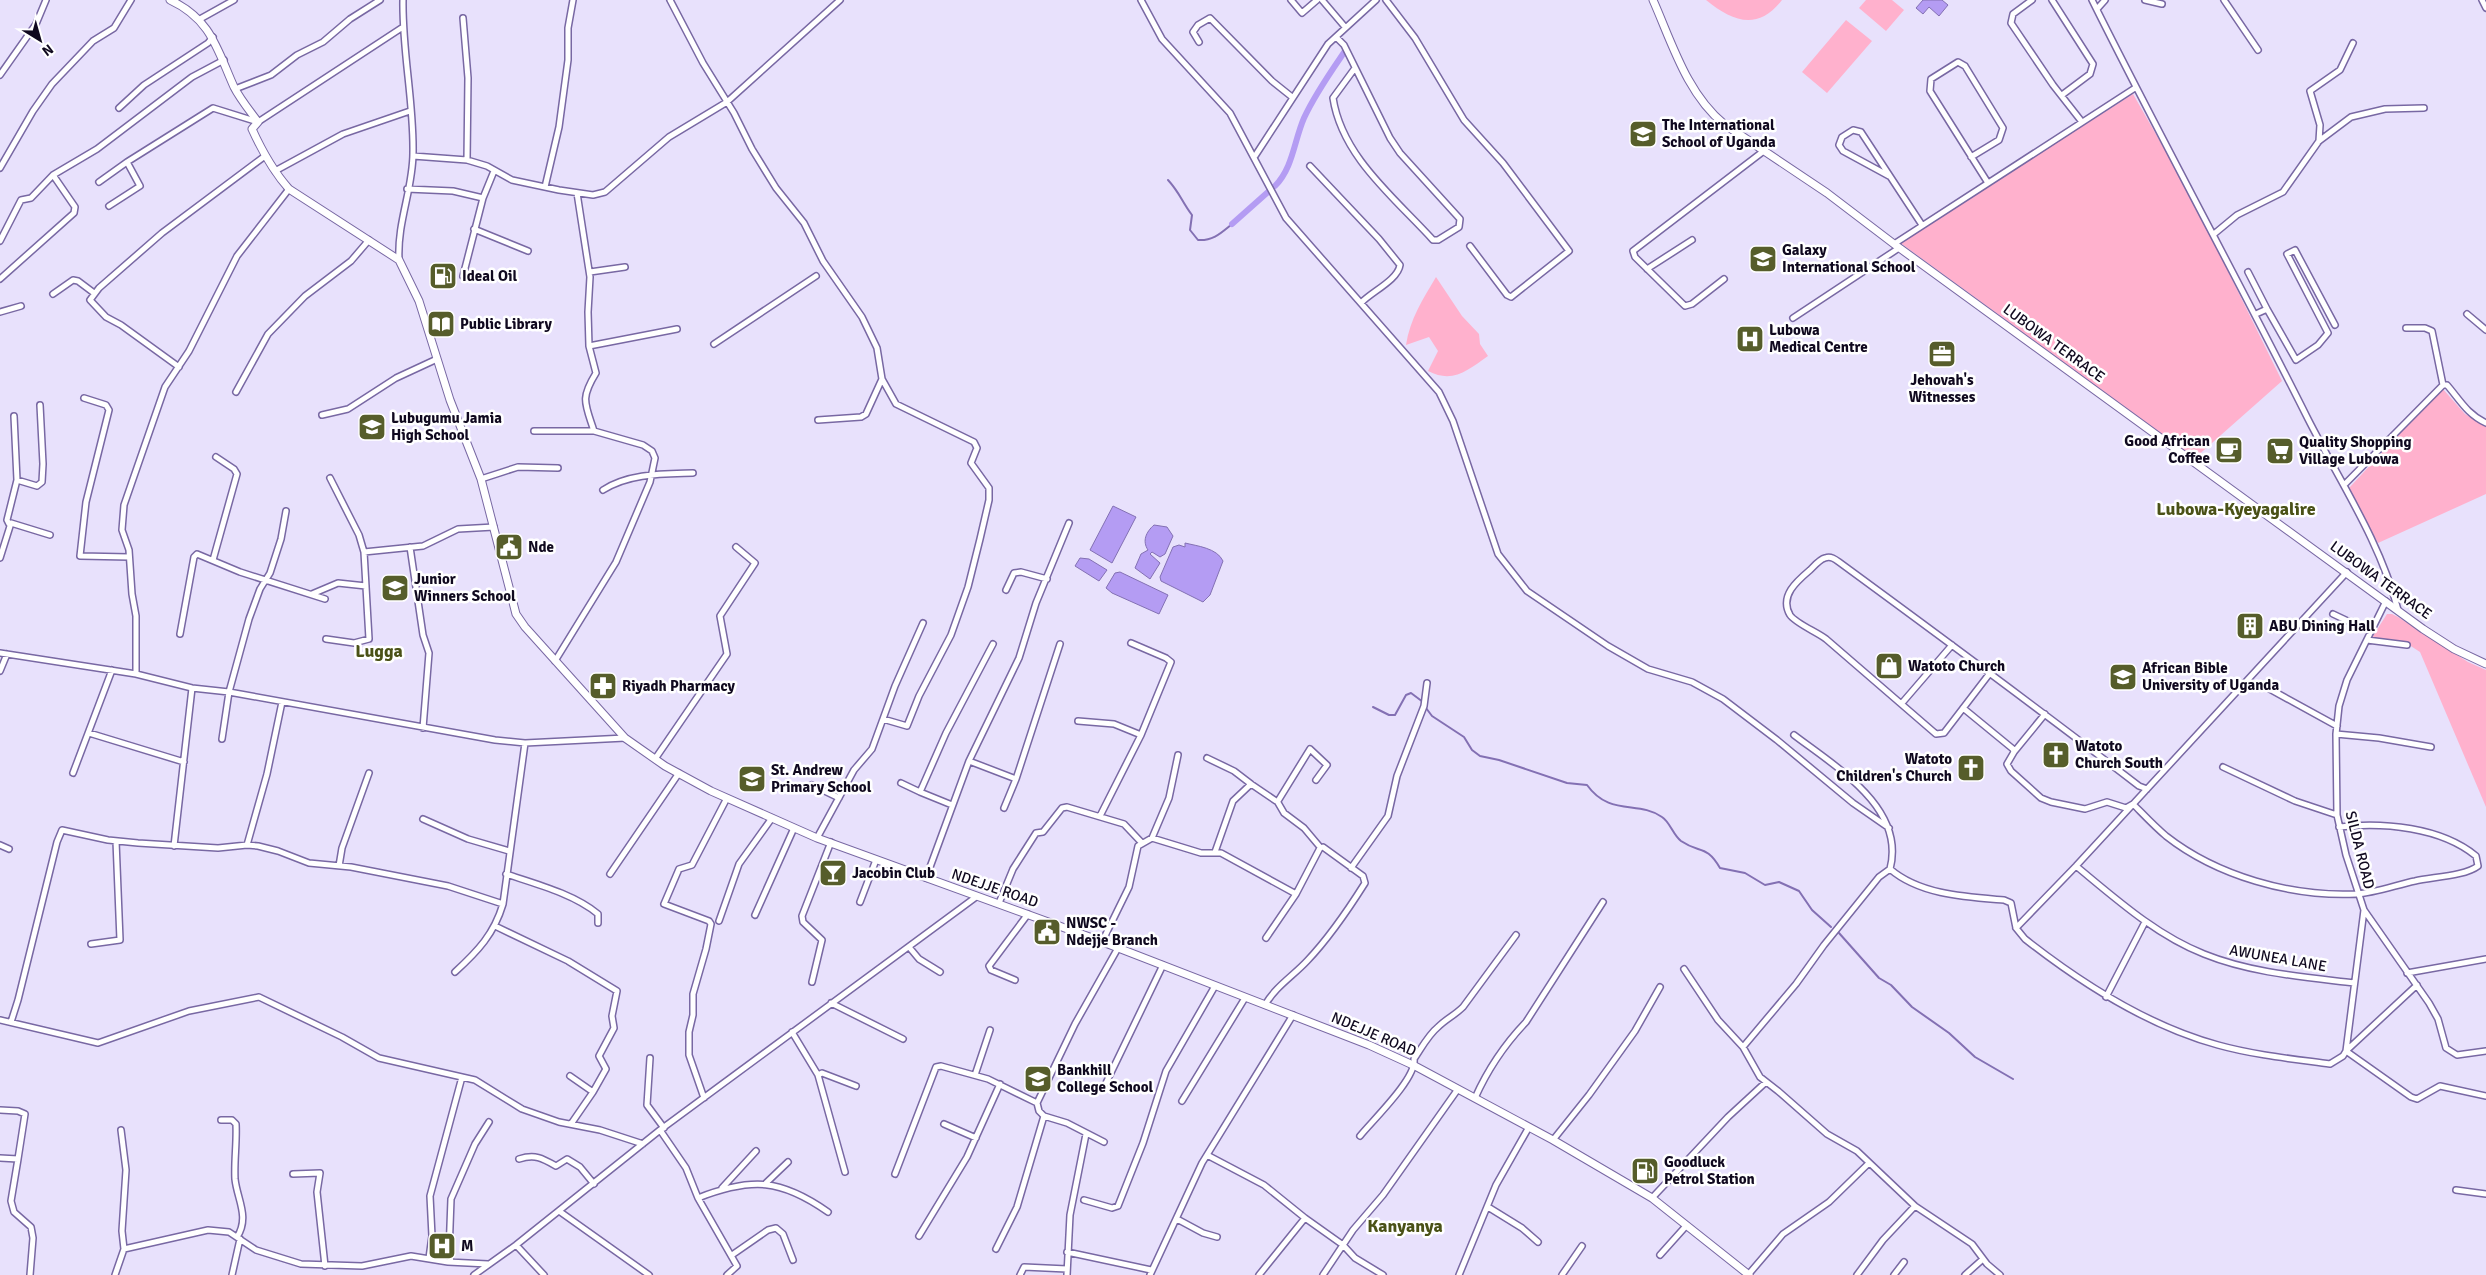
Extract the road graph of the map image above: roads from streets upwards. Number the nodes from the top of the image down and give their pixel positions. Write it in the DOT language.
graph roads {
  1 [pos="46,0"];
  2 [pos="131,0"];
  3 [pos="170,0"];
  4 [pos="234,0"];
  5 [pos="380,0"];
  6 [pos="403,0"];
  7 [pos="573,0"];
  8 [pos="670,0"];
  9 [pos="840,0"];
  10 [pos="1140,0"];
  11 [pos="1291,0"];
  12 [pos="1317,0"];
  13 [pos="1322,0"];
  14 [pos="1376,0"];
  15 [pos="1386,0"];
  16 [pos="1654,0"];
  17 [pos="2032,0"];
  18 [pos="2052,0"];
  19 [pos="2092,0"];
  20 [pos="2105,0"];
  21 [pos="2145,0"];
  22 [pos="2224,0"];
  23 [pos="2482,0"];
  24 [pos="2162,4"];
  25 [pos="2486,8"];
  26 [pos="2097,10"];
  27 [pos="463,18"];
  28 [pos="200,19"];
  29 [pos="1345,26"];
  30 [pos="403,27"];
  31 [pos="213,37"];
  32 [pos="1336,37"];
  33 [pos="1199,42"];
  34 [pos="2353,43"];
  35 [pos="2258,50"];
  36 [pos="224,60"];
  37 [pos="1355,68"];
  38 [pos="0,75"];
  39 [pos="2136,88"];
  40 [pos="235,89"];
  41 [pos="2062,95"];
  42 [pos="1292,97"];
  43 [pos="727,102"];
  44 [pos="119,108"];
  45 [pos="2424,108"];
  46 [pos="410,111"];
  47 [pos="258,122"];
  48 [pos="2082,122"];
  49 [pos="2319,141"];
  50 [pos="1765,150"];
  51 [pos="265,156"];
  52 [pos="413,156"];
  53 [pos="1255,156"];
  54 [pos="1971,157"];
  55 [pos="467,160"];
  56 [pos="127,162"];
  57 [pos="1310,166"];
  58 [pos="0,168"];
  59 [pos="275,171"];
  60 [pos="494,171"];
  61 [pos="53,175"];
  62 [pos="1890,176"];
  63 [pos="99,182"];
  64 [pos="1988,184"];
  65 [pos="545,187"];
  66 [pos="289,189"];
  67 [pos="407,189"];
  68 [pos="577,193"];
  69 [pos="484,198"];
  70 [pos="109,206"];
  71 [pos="1922,225"];
  72 [pos="474,229"];
  73 [pos="2214,234"];
  74 [pos="369,240"];
  75 [pos="1692,240"];
  76 [pos="0,241"];
  77 [pos="1470,246"];
  78 [pos="1896,246"];
  79 [pos="528,251"];
  80 [pos="399,260"];
  81 [pos="625,267"];
  82 [pos="1647,269"];
  83 [pos="590,272"];
  84 [pos="2248,272"];
  85 [pos="462,276"];
  86 [pos="816,276"];
  87 [pos="1724,279"];
  88 [pos="0,280"];
  89 [pos="94,293"];
  90 [pos="53,294"];
  91 [pos="1361,303"];
  92 [pos="21,306"];
  93 [pos="2267,309"];
  94 [pos="0,312"];
  95 [pos="2256,314"];
  96 [pos="2467,314"];
  97 [pos="1793,318"];
  98 [pos="2335,325"];
  99 [pos="2406,328"];
  100 [pos="677,329"];
  101 [pos="2486,330"];
  102 [pos="714,344"];
  103 [pos="589,346"];
  104 [pos="437,359"];
  105 [pos="179,367"];
  106 [pos="882,380"];
  107 [pos="2443,384"];
  108 [pos="236,392"];
  109 [pos="84,398"];
  110 [pos="40,405"];
  111 [pos="322,415"];
  112 [pos="14,416"];
  113 [pos="818,420"];
  114 [pos="2486,423"];
  115 [pos="534,431"];
  116 [pos="594,431"];
  117 [pos="216,457"];
  118 [pos="558,468"];
  119 [pos="694,473"];
  120 [pos="652,475"];
  121 [pos="330,478"];
  122 [pos="481,479"];
  123 [pos="17,480"];
  124 [pos="2344,485"];
  125 [pos="604,490"];
  126 [pos="286,511"];
  127 [pos="1069,523"];
  128 [pos="9,524"];
  129 [pos="494,526"];
  130 [pos="50,535"];
  131 [pos="410,547"];
  132 [pos="736,547"];
  133 [pos="364,552"];
  134 [pos="129,557"];
  135 [pos="0,558"];
  136 [pos="213,560"];
  137 [pos="2347,572"];
  138 [pos="265,579"];
  139 [pos="1047,579"];
  140 [pos="366,586"];
  141 [pos="1006,590"];
  142 [pos="311,594"];
  143 [pos="325,599"];
  144 [pos="2386,601"];
  145 [pos="2398,610"];
  146 [pos="2333,614"];
  147 [pos="923,623"];
  148 [pos="2371,632"];
  149 [pos="180,634"];
  150 [pos="326,639"];
  151 [pos="2367,640"];
  152 [pos="993,644"];
  153 [pos="1060,644"];
  154 [pos="1130,644"];
  155 [pos="1952,645"];
  156 [pos="2407,645"];
  157 [pos="0,653"];
  158 [pos="7,654"];
  159 [pos="555,661"];
  160 [pos="2486,664"];
  161 [pos="112,670"];
  162 [pos="0,671"];
  163 [pos="1990,673"];
  164 [pos="136,674"];
  165 [pos="1427,682"];
  166 [pos="192,688"];
  167 [pos="2266,688"];
  168 [pos="229,692"];
  169 [pos="282,702"];
  170 [pos="1902,703"];
  171 [pos="1963,708"];
  172 [pos="2045,714"];
  173 [pos="883,719"];
  174 [pos="1078,721"];
  175 [pos="2336,726"];
  176 [pos="423,728"];
  177 [pos="89,733"];
  178 [pos="2336,734"];
  179 [pos="1141,735"];
  180 [pos="1794,735"];
  181 [pos="625,738"];
  182 [pos="222,739"];
  183 [pos="525,743"];
  184 [pos="2431,747"];
  185 [pos="2014,752"];
  186 [pos="1178,755"];
  187 [pos="1207,758"];
  188 [pos="655,760"];
  189 [pos="969,761"];
  190 [pos="184,762"];
  191 [pos="2223,767"];
  192 [pos="73,773"];
  193 [pos="369,773"];
  194 [pos="679,773"];
  195 [pos="1016,778"];
  196 [pos="1316,780"];
  197 [pos="901,783"];
  198 [pos="1251,784"];
  199 [pos="812,785"];
  200 [pos="2147,789"];
  201 [pos="920,792"];
  202 [pos="726,798"];
  203 [pos="839,798"];
  204 [pos="1277,802"];
  205 [pos="2133,804"];
  206 [pos="952,806"];
  207 [pos="1004,808"];
  208 [pos="1100,816"];
  209 [pos="2337,816"];
  210 [pos="772,818"];
  211 [pos="423,819"];
  212 [pos="2339,827"];
  213 [pos="794,828"];
  214 [pos="1889,828"];
  215 [pos="817,838"];
  216 [pos="1152,838"];
  217 [pos="116,841"];
  218 [pos="831,842"];
  219 [pos="1141,842"];
  220 [pos="0,845"];
  221 [pos="247,845"];
  222 [pos="174,846"];
  223 [pos="1320,847"];
  224 [pos="9,849"];
  225 [pos="509,851"];
  226 [pos="1215,852"];
  227 [pos="876,860"];
  228 [pos="339,866"];
  229 [pos="2076,866"];
  230 [pos="1351,868"];
  231 [pos="1890,869"];
  232 [pos="506,874"];
  233 [pos="610,874"];
  234 [pos="926,878"];
  235 [pos="1296,894"];
  236 [pos="2357,894"];
  237 [pos="976,897"];
  238 [pos="860,902"];
  239 [pos="1603,902"];
  240 [pos="999,903"];
  241 [pos="503,904"];
  242 [pos="2364,910"];
  243 [pos="1028,914"];
  244 [pos="755,915"];
  245 [pos="719,921"];
  246 [pos="2146,922"];
  247 [pos="598,923"];
  248 [pos="495,926"];
  249 [pos="2016,928"];
  250 [pos="1516,935"];
  251 [pos="1266,938"];
  252 [pos="1102,942"];
  253 [pos="91,944"];
  254 [pos="908,946"];
  255 [pos="1118,948"];
  256 [pos="2486,959"];
  257 [pos="1163,965"];
  258 [pos="1684,969"];
  259 [pos="455,972"];
  260 [pos="940,972"];
  261 [pos="2407,972"];
  262 [pos="1015,980"];
  263 [pos="812,982"];
  264 [pos="2354,983"];
  265 [pos="2418,985"];
  266 [pos="1215,986"];
  267 [pos="1660,987"];
  268 [pos="2106,997"];
  269 [pos="1245,998"];
  270 [pos="831,1003"];
  271 [pos="1266,1005"];
  272 [pos="1293,1015"];
  273 [pos="0,1020"];
  274 [pos="11,1022"];
  275 [pos="990,1030"];
  276 [pos="792,1032"];
  277 [pos="903,1039"];
  278 [pos="1743,1047"];
  279 [pos="2346,1050"];
  280 [pos="2486,1051"];
  281 [pos="650,1058"];
  282 [pos="1415,1066"];
  283 [pos="818,1075"];
  284 [pos="975,1075"];
  285 [pos="462,1076"];
  286 [pos="570,1076"];
  287 [pos="1766,1082"];
  288 [pos="1106,1083"];
  289 [pos="1000,1084"];
  290 [pos="856,1086"];
  291 [pos="1458,1089"];
  292 [pos="593,1092"];
  293 [pos="2486,1096"];
  294 [pos="704,1098"];
  295 [pos="1475,1098"];
  296 [pos="1182,1101"];
  297 [pos="1036,1103"];
  298 [pos="0,1110"];
  299 [pos="1044,1116"];
  300 [pos="221,1120"];
  301 [pos="489,1122"];
  302 [pos="571,1124"];
  303 [pos="944,1124"];
  304 [pos="1528,1127"];
  305 [pos="662,1129"];
  306 [pos="121,1130"];
  307 [pos="1086,1134"];
  308 [pos="1360,1136"];
  309 [pos="976,1138"];
  310 [pos="1553,1140"];
  311 [pos="1104,1142"];
  312 [pos="643,1144"];
  313 [pos="756,1151"];
  314 [pos="1207,1155"];
  315 [pos="0,1158"];
  316 [pos="18,1159"];
  317 [pos="520,1159"];
  318 [pos="788,1162"];
  319 [pos="1869,1164"];
  320 [pos="845,1172"];
  321 [pos="294,1174"];
  322 [pos="895,1174"];
  323 [pos="766,1183"];
  324 [pos="594,1184"];
  325 [pos="722,1189"];
  326 [pos="2456,1190"];
  327 [pos="2486,1194"];
  328 [pos="698,1198"];
  329 [pos="1652,1198"];
  330 [pos="1084,1200"];
  331 [pos="1915,1206"];
  332 [pos="1488,1207"];
  333 [pos="559,1211"];
  334 [pos="828,1212"];
  335 [pos="1305,1218"];
  336 [pos="1177,1219"];
  337 [pos="1686,1226"];
  338 [pos="920,1236"];
  339 [pos="1217,1237"];
  340 [pos="238,1238"];
  341 [pos="1538,1242"];
  342 [pos="516,1245"];
  343 [pos="1343,1245"];
  344 [pos="1582,1246"];
  345 [pos="124,1249"];
  346 [pos="996,1249"];
  347 [pos="1067,1252"];
  348 [pos="732,1255"];
  349 [pos="1660,1255"];
  350 [pos="429,1258"];
  351 [pos="793,1260"];
  352 [pos="1983,1260"];
  353 [pos="451,1262"];
  354 [pos="1904,1262"];
  355 [pos="489,1264"];
  356 [pos="326,1266"];
  357 [pos="1067,1269"];
  358 [pos="1151,1272"];
  359 [pos="30,1275"];
  360 [pos="115,1275"];
  361 [pos="232,1275"];
  362 [pos="474,1275"];
  363 [pos="544,1275"];
  364 [pos="649,1275"];
  365 [pos="727,1275"];
  366 [pos="1020,1275"];
  367 [pos="1067,1275"];
  368 [pos="1259,1275"];
  369 [pos="1323,1275"];
  370 [pos="1383,1275"];
  371 [pos="1459,1275"];
  372 [pos="1562,1275"];
  373 [pos="1748,1275"];
  374 [pos="1857,1275"];
  375 [pos="1894,1275"];
  376 [pos="1965,1275"];
  377 [pos="2000,1275"];
  1 -- 38 [label="street"];
  2 -- 58 [label="street"];
  3 -- 28 [label="street"];
  4 -- 28 [label="street"];
  5 -- 40 [label="street"];
  6 -- 30 [label="street"];
  7 -- 65 [label="street"];
  8 -- 43 [label="street"];
  9 -- 43 [label="street"];
  10 -- 53 [label="street"];
  11 -- 12 [label="street"];
  13 -- 29 [label="street"];
  14 -- 29 [label="street"];
  15 -- 77 [label="street"];
  16 -- 50 [label="street, LUBOWA TERRACE"];
  17 -- 41 [label="street"];
  18 -- 41 [label="street"];
  19 -- 26 [label="street"];
  20 -- 26 [label="street"];
  21 -- 24 [label="street"];
  22 -- 35 [label="street"];
  23 -- 25 [label="street"];
  26 -- 39 [label="street"];
  27 -- 55 [label="street"];
  28 -- 31 [label="street"];
  29 -- 32 [label="street"];
  30 -- 46 [label="street"];
  30 -- 47 [label="street"];
  31 -- 36 [label="street"];
  31 -- 44 [label="street"];
  32 -- 37 [label="street"];
  32 -- 42 [label="street"];
  33 -- 42 [label="street"];
  34 -- 49 [label="street"];
  36 -- 40 [label="street"];
  36 -- 61 [label="street"];
  37 -- 37 [label="street"];
  39 -- 48 [label="street"];
  39 -- 73 [label="street"];
  40 -- 47 [label="street"];
  41 -- 48 [label="street"];
  42 -- 53 [label="street"];
  43 -- 68 [label="street"];
  43 -- 106 [label="street"];
  45 -- 49 [label="street"];
  46 -- 52 [label="street"];
  46 -- 59 [label="street"];
  47 -- 51 [label="street"];
  47 -- 56 [label="street"];
  48 -- 64 [label="street"];
  49 -- 73 [label="street"];
  50 -- 78 [label="street, LUBOWA TERRACE"];
  50 -- 82 [label="street"];
  51 -- 59 [label="street"];
  51 -- 89 [label="street"];
  52 -- 55 [label="street"];
  52 -- 67 [label="street"];
  53 -- 91 [label="street"];
  54 -- 54 [label="street"];
  54 -- 64 [label="street"];
  55 -- 60 [label="street"];
  56 -- 63 [label="street"];
  56 -- 70 [label="street"];
  57 -- 91 [label="street"];
  59 -- 66 [label="street"];
  60 -- 65 [label="street"];
  60 -- 69 [label="street"];
  61 -- 76 [label="street"];
  61 -- 88 [label="street"];
  62 -- 62 [label="street"];
  62 -- 71 [label="street"];
  64 -- 71 [label="street"];
  65 -- 68 [label="street"];
  66 -- 74 [label="street"];
  66 -- 105 [label="street"];
  67 -- 69 [label="street"];
  67 -- 80 [label="street"];
  68 -- 83 [label="street"];
  69 -- 72 [label="street"];
  71 -- 78 [label="street"];
  72 -- 79 [label="street"];
  72 -- 85 [label="street"];
  73 -- 95 [label="street"];
  74 -- 80 [label="street"];
  74 -- 108 [label="street"];
  75 -- 82 [label="street"];
  78 -- 97 [label="street"];
  78 -- 137 [label="street, LUBOWA TERRACE"];
  80 -- 104 [label="street, NDEJJE ROAD"];
  81 -- 83 [label="street"];
  82 -- 87 [label="street"];
  83 -- 103 [label="street"];
  84 -- 93 [label="street"];
  86 -- 102 [label="street"];
  89 -- 90 [label="street"];
  89 -- 105 [label="street"];
  91 -- 214 [label="street"];
  92 -- 94 [label="street"];
  93 -- 95 [label="street"];
  93 -- 98 [label="street"];
  95 -- 124 [label="street"];
  96 -- 101 [label="street"];
  99 -- 107 [label="street"];
  100 -- 103 [label="street"];
  103 -- 116 [label="street"];
  104 -- 111 [label="street"];
  104 -- 122 [label="street, NDEJJE ROAD"];
  105 -- 134 [label="street"];
  106 -- 113 [label="street"];
  106 -- 173 [label="street"];
  107 -- 114 [label="street"];
  107 -- 124 [label="street"];
  109 -- 134 [label="street"];
  110 -- 123 [label="street"];
  112 -- 123 [label="street"];
  115 -- 116 [label="street"];
  116 -- 120 [label="street"];
  117 -- 136 [label="street"];
  118 -- 122 [label="street"];
  119 -- 120 [label="street"];
  120 -- 125 [label="street"];
  120 -- 159 [label="street"];
  121 -- 133 [label="street"];
  122 -- 129 [label="street, NDEJJE ROAD"];
  123 -- 128 [label="street"];
  124 -- 145 [label="street"];
  126 -- 138 [label="street"];
  127 -- 139 [label="street"];
  128 -- 130 [label="street"];
  128 -- 135 [label="street"];
  129 -- 131 [label="street"];
  129 -- 159 [label="street, NDEJJE ROAD"];
  131 -- 133 [label="street"];
  131 -- 176 [label="street"];
  132 -- 188 [label="street"];
  133 -- 140 [label="street"];
  134 -- 164 [label="street"];
  136 -- 138 [label="street"];
  136 -- 149 [label="street"];
  137 -- 144 [label="street, LUBOWA TERRACE"];
  137 -- 200 [label="street"];
  138 -- 142 [label="street"];
  138 -- 168 [label="street"];
  139 -- 141 [label="street"];
  139 -- 189 [label="street"];
  140 -- 142 [label="street"];
  140 -- 150 [label="street"];
  142 -- 143 [label="street"];
  144 -- 145 [label="street, LUBOWA TERRACE"];
  144 -- 148 [label="street, SILDA ROAD"];
  145 -- 160 [label="street, LUBOWA TERRACE"];
  146 -- 148 [label="street"];
  147 -- 173 [label="street"];
  148 -- 151 [label="street, SILDA ROAD"];
  151 -- 156 [label="street"];
  151 -- 175 [label="street, SILDA ROAD"];
  152 -- 201 [label="street"];
  153 -- 195 [label="street"];
  154 -- 179 [label="street"];
  155 -- 163 [label="street"];
  155 -- 170 [label="street"];
  155 -- 170 [label="street"];
  157 -- 158 [label="street"];
  158 -- 161 [label="street"];
  158 -- 162 [label="street"];
  159 -- 181 [label="street, NDEJJE ROAD"];
  161 -- 164 [label="street"];
  161 -- 177 [label="street"];
  163 -- 171 [label="street"];
  163 -- 172 [label="street"];
  164 -- 166 [label="street"];
  165 -- 230 [label="street"];
  166 -- 168 [label="street"];
  166 -- 190 [label="street"];
  167 -- 175 [label="street"];
  168 -- 169 [label="street"];
  168 -- 182 [label="street"];
  169 -- 176 [label="street"];
  169 -- 221 [label="street"];
  170 -- 171 [label="street"];
  171 -- 185 [label="street"];
  172 -- 185 [label="street"];
  172 -- 200 [label="street"];
  173 -- 203 [label="street"];
  174 -- 179 [label="street"];
  175 -- 178 [label="street, SILDA ROAD"];
  176 -- 183 [label="street"];
  177 -- 190 [label="street"];
  177 -- 192 [label="street"];
  178 -- 184 [label="street"];
  178 -- 209 [label="street, SILDA ROAD"];
  179 -- 208 [label="street"];
  180 -- 214 [label="street"];
  181 -- 183 [label="street"];
  181 -- 188 [label="street, NDEJJE ROAD"];
  183 -- 225 [label="street"];
  185 -- 205 [label="street"];
  186 -- 216 [label="street"];
  187 -- 198 [label="street"];
  188 -- 194 [label="street, NDEJJE ROAD"];
  189 -- 195 [label="street"];
  189 -- 206 [label="street"];
  190 -- 222 [label="street"];
  191 -- 209 [label="street"];
  193 -- 228 [label="street"];
  194 -- 202 [label="street, NDEJJE ROAD"];
  194 -- 233 [label="street"];
  195 -- 207 [label="street"];
  196 -- 204 [label="street"];
  197 -- 201 [label="street"];
  198 -- 204 [label="street"];
  198 -- 226 [label="street"];
  199 -- 203 [label="street"];
  200 -- 205 [label="street"];
  201 -- 206 [label="street"];
  202 -- 210 [label="street, NDEJJE ROAD"];
  202 -- 294 [label="street"];
  203 -- 215 [label="street"];
  204 -- 223 [label="street"];
  205 -- 229 [label="street"];
  205 -- 236 [label="street"];
  206 -- 234 [label="street"];
  208 -- 219 [label="street"];
  208 -- 240 [label="street"];
  209 -- 212 [label="street, SILDA ROAD"];
  210 -- 213 [label="street, NDEJJE ROAD"];
  210 -- 245 [label="street"];
  211 -- 225 [label="street"];
  212 -- 236 [label="street, SILDA ROAD"];
  212 -- 236 [label="street"];
  213 -- 215 [label="street, NDEJJE ROAD"];
  213 -- 244 [label="street"];
  214 -- 231 [label="street"];
  215 -- 218 [label="street, NDEJJE ROAD"];
  216 -- 219 [label="street"];
  216 -- 226 [label="street"];
  217 -- 222 [label="street"];
  217 -- 253 [label="street"];
  217 -- 274 [label="street"];
  218 -- 227 [label="street, NDEJJE ROAD"];
  218 -- 263 [label="street"];
  219 -- 252 [label="street"];
  220 -- 224 [label="street"];
  221 -- 222 [label="street"];
  221 -- 228 [label="street"];
  223 -- 230 [label="street"];
  223 -- 235 [label="street"];
  225 -- 232 [label="street"];
  226 -- 235 [label="street"];
  227 -- 234 [label="street, NDEJJE ROAD"];
  227 -- 238 [label="street"];
  228 -- 241 [label="street"];
  229 -- 246 [label="street, AWUNEA LANE"];
  229 -- 249 [label="street"];
  230 -- 271 [label="street"];
  231 -- 249 [label="street"];
  231 -- 278 [label="street"];
  232 -- 241 [label="street"];
  232 -- 247 [label="street"];
  234 -- 237 [label="street, NDEJJE ROAD"];
  235 -- 251 [label="street"];
  236 -- 242 [label="street, SILDA ROAD"];
  237 -- 240 [label="street, NDEJJE ROAD"];
  237 -- 254 [label="street"];
  239 -- 295 [label="street"];
  240 -- 243 [label="street, NDEJJE ROAD"];
  241 -- 248 [label="street"];
  242 -- 261 [label="street, SILDA ROAD"];
  242 -- 264 [label="street"];
  243 -- 252 [label="street, NDEJJE ROAD"];
  243 -- 262 [label="street"];
  246 -- 264 [label="street, AWUNEA LANE"];
  246 -- 268 [label="street"];
  248 -- 259 [label="street"];
  248 -- 292 [label="street"];
  249 -- 268 [label="street"];
  250 -- 282 [label="street"];
  252 -- 255 [label="street, NDEJJE ROAD"];
  254 -- 260 [label="street"];
  254 -- 270 [label="street"];
  255 -- 257 [label="street, NDEJJE ROAD"];
  255 -- 297 [label="street"];
  256 -- 261 [label="street"];
  257 -- 266 [label="street, NDEJJE ROAD"];
  257 -- 288 [label="street"];
  258 -- 278 [label="street"];
  261 -- 265 [label="street, SILDA ROAD"];
  264 -- 279 [label="street"];
  265 -- 279 [label="street"];
  265 -- 280 [label="street, SILDA ROAD"];
  266 -- 269 [label="street, NDEJJE ROAD"];
  266 -- 330 [label="street"];
  267 -- 310 [label="street"];
  268 -- 279 [label="street"];
  269 -- 271 [label="street, NDEJJE ROAD"];
  269 -- 296 [label="street"];
  270 -- 276 [label="street"];
  270 -- 277 [label="street"];
  271 -- 272 [label="street, NDEJJE ROAD"];
  272 -- 282 [label="street, NDEJJE ROAD"];
  272 -- 314 [label="street"];
  273 -- 274 [label="street"];
  274 -- 285 [label="street"];
  275 -- 284 [label="street"];
  276 -- 283 [label="street"];
  276 -- 294 [label="street"];
  278 -- 287 [label="street"];
  279 -- 293 [label="street"];
  281 -- 305 [label="street"];
  282 -- 291 [label="street, NDEJJE ROAD"];
  282 -- 308 [label="street"];
  283 -- 290 [label="street"];
  283 -- 320 [label="street"];
  284 -- 289 [label="street"];
  284 -- 322 [label="street"];
  285 -- 302 [label="street"];
  285 -- 350 [label="street"];
  286 -- 292 [label="street"];
  287 -- 319 [label="street"];
  287 -- 329 [label="street"];
  289 -- 297 [label="street"];
  289 -- 309 [label="street"];
  291 -- 295 [label="street, NDEJJE ROAD"];
  291 -- 343 [label="street"];
  292 -- 302 [label="street"];
  294 -- 305 [label="street"];
  295 -- 304 [label="street, NDEJJE ROAD"];
  297 -- 299 [label="street"];
  298 -- 316 [label="street"];
  299 -- 307 [label="street"];
  299 -- 346 [label="street"];
  300 -- 340 [label="street"];
  301 -- 353 [label="street"];
  302 -- 312 [label="street"];
  303 -- 309 [label="street"];
  304 -- 310 [label="street, NDEJJE ROAD"];
  304 -- 332 [label="street"];
  305 -- 312 [label="street"];
  305 -- 328 [label="street"];
  306 -- 345 [label="street"];
  307 -- 311 [label="street"];
  307 -- 347 [label="street"];
  309 -- 338 [label="street"];
  310 -- 329 [label="street, NDEJJE ROAD"];
  312 -- 324 [label="street"];
  313 -- 325 [label="street"];
  314 -- 335 [label="street"];
  314 -- 336 [label="street"];
  315 -- 316 [label="street"];
  316 -- 359 [label="street"];
  317 -- 324 [label="street"];
  318 -- 323 [label="street"];
  319 -- 331 [label="street"];
  319 -- 373 [label="street"];
  321 -- 356 [label="street"];
  323 -- 325 [label="street"];
  323 -- 334 [label="street"];
  324 -- 333 [label="street"];
  325 -- 328 [label="street"];
  326 -- 327 [label="street"];
  328 -- 348 [label="street"];
  329 -- 337 [label="street, NDEJJE ROAD"];
  331 -- 352 [label="street"];
  331 -- 374 [label="street"];
  332 -- 341 [label="street"];
  332 -- 371 [label="street"];
  333 -- 342 [label="street"];
  333 -- 364 [label="street"];
  335 -- 343 [label="street"];
  335 -- 368 [label="street"];
  336 -- 339 [label="street"];
  336 -- 358 [label="street"];
  337 -- 349 [label="street"];
  337 -- 373 [label="street, NDEJJE ROAD"];
  340 -- 345 [label="street"];
  340 -- 356 [label="street"];
  340 -- 361 [label="street"];
  342 -- 355 [label="street"];
  342 -- 363 [label="street"];
  343 -- 369 [label="street"];
  343 -- 370 [label="street"];
  344 -- 372 [label="street"];
  345 -- 360 [label="street"];
  347 -- 357 [label="street"];
  347 -- 358 [label="street"];
  348 -- 351 [label="street"];
  348 -- 365 [label="street"];
  350 -- 353 [label="street"];
  350 -- 356 [label="street"];
  352 -- 376 [label="street"];
  352 -- 377 [label="street"];
  353 -- 355 [label="street"];
  354 -- 375 [label="street"];
  355 -- 362 [label="street"];
  357 -- 366 [label="street"];
  357 -- 367 [label="street"];
}
